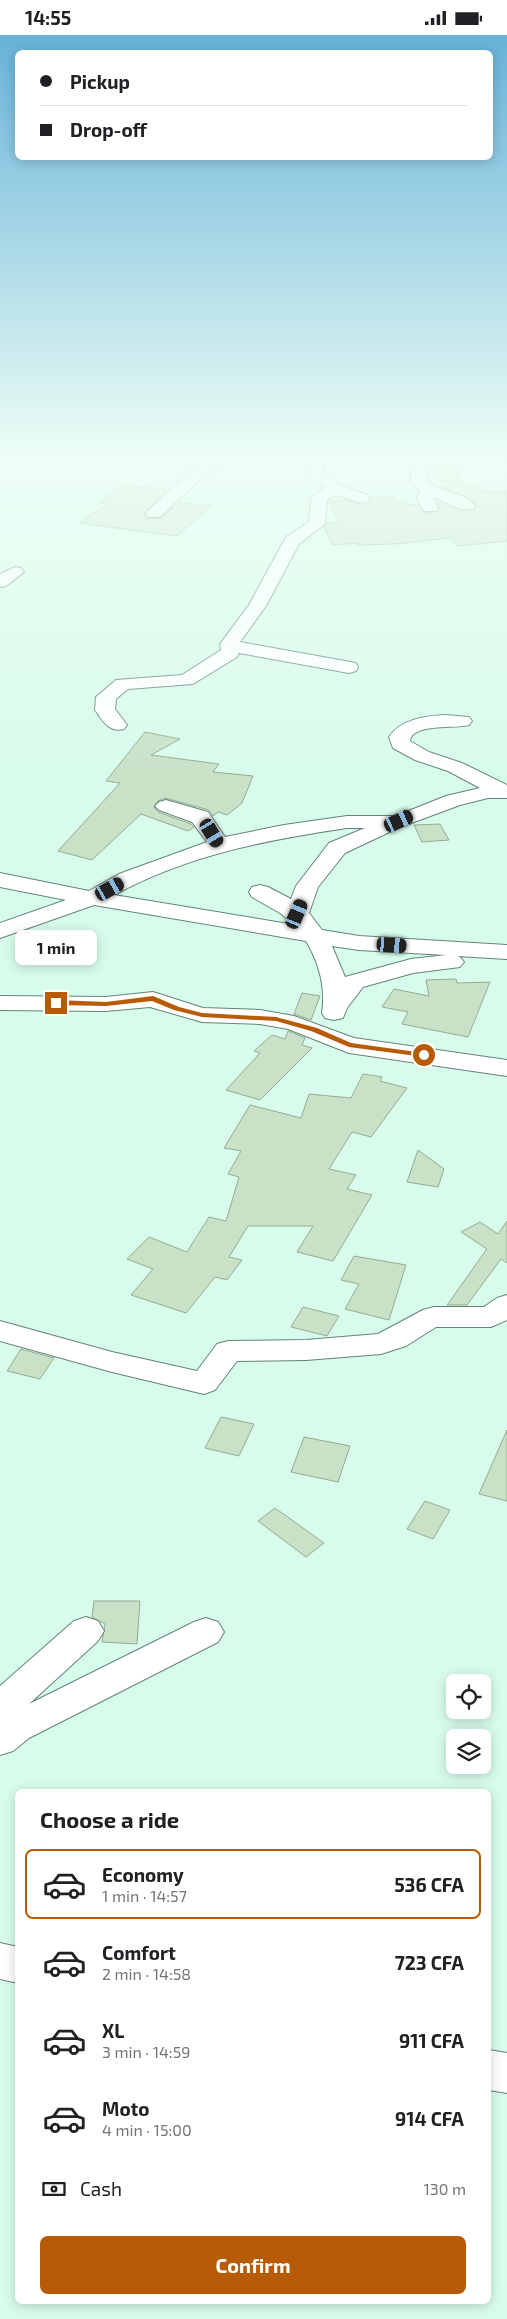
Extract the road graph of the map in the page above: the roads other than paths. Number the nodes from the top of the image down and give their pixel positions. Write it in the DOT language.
graph roads {
  1 [pos="281,562"];
  2 [pos="15,572"];
  3 [pos="0,582"];
  4 [pos="231,647"];
  5 [pos="349,667"];
  6 [pos="462,721"];
  7 [pos="117,725"];
  8 [pos="505,791"];
  9 [pos="166,806"];
  10 [pos="399,821"];
  11 [pos="220,845"];
  12 [pos="0,880"];
  13 [pos="260,892"];
  14 [pos="92,899"];
  15 [pos="297,914"];
  16 [pos="0,931"];
  17 [pos="313,935"];
  18 [pos="507,952"];
  19 [pos="507,957"];
  20 [pos="0,1003"];
  21 [pos="336,1006"];
  22 [pos="328,1036"];
  23 [pos="507,1068"];
  24 [pos="507,1305"];
  25 [pos="0,1331"];
  26 [pos="86,1631"];
  27 [pos="206,1632"];
  28 [pos="0,1708"];
  29 [pos="0,1741"];
  30 [pos="0,1961"];
  31 [pos="15,1964"];
  32 [pos="491,2070"];
  33 [pos="507,2073"];
  1 -- 4 [label="street"];
  2 -- 3 [label="street"];
  4 -- 5 [label="street"];
  4 -- 7 [label="street"];
  6 -- 8 [label="street"];
  8 -- 10 [label="street"];
  9 -- 11 [label="street"];
  10 -- 11 [label="street"];
  10 -- 15 [label="street"];
  11 -- 14 [label="street"];
  12 -- 14 [label="street"];
  13 -- 15 [label="street"];
  14 -- 16 [label="street"];
  14 -- 17 [label="street"];
  15 -- 17 [label="street"];
  17 -- 18 [label="street"];
  17 -- 21 [label="street"];
  19 -- 21 [label="street"];
  20 -- 22 [label="street"];
  21 -- 22 [label="street"];
  22 -- 23 [label="street"];
  24 -- 25 [label="street"];
  26 -- 28 [label="street"];
  27 -- 29 [label="street"];
  30 -- 31 [label="street"];
  32 -- 33 [label="street"];
}
